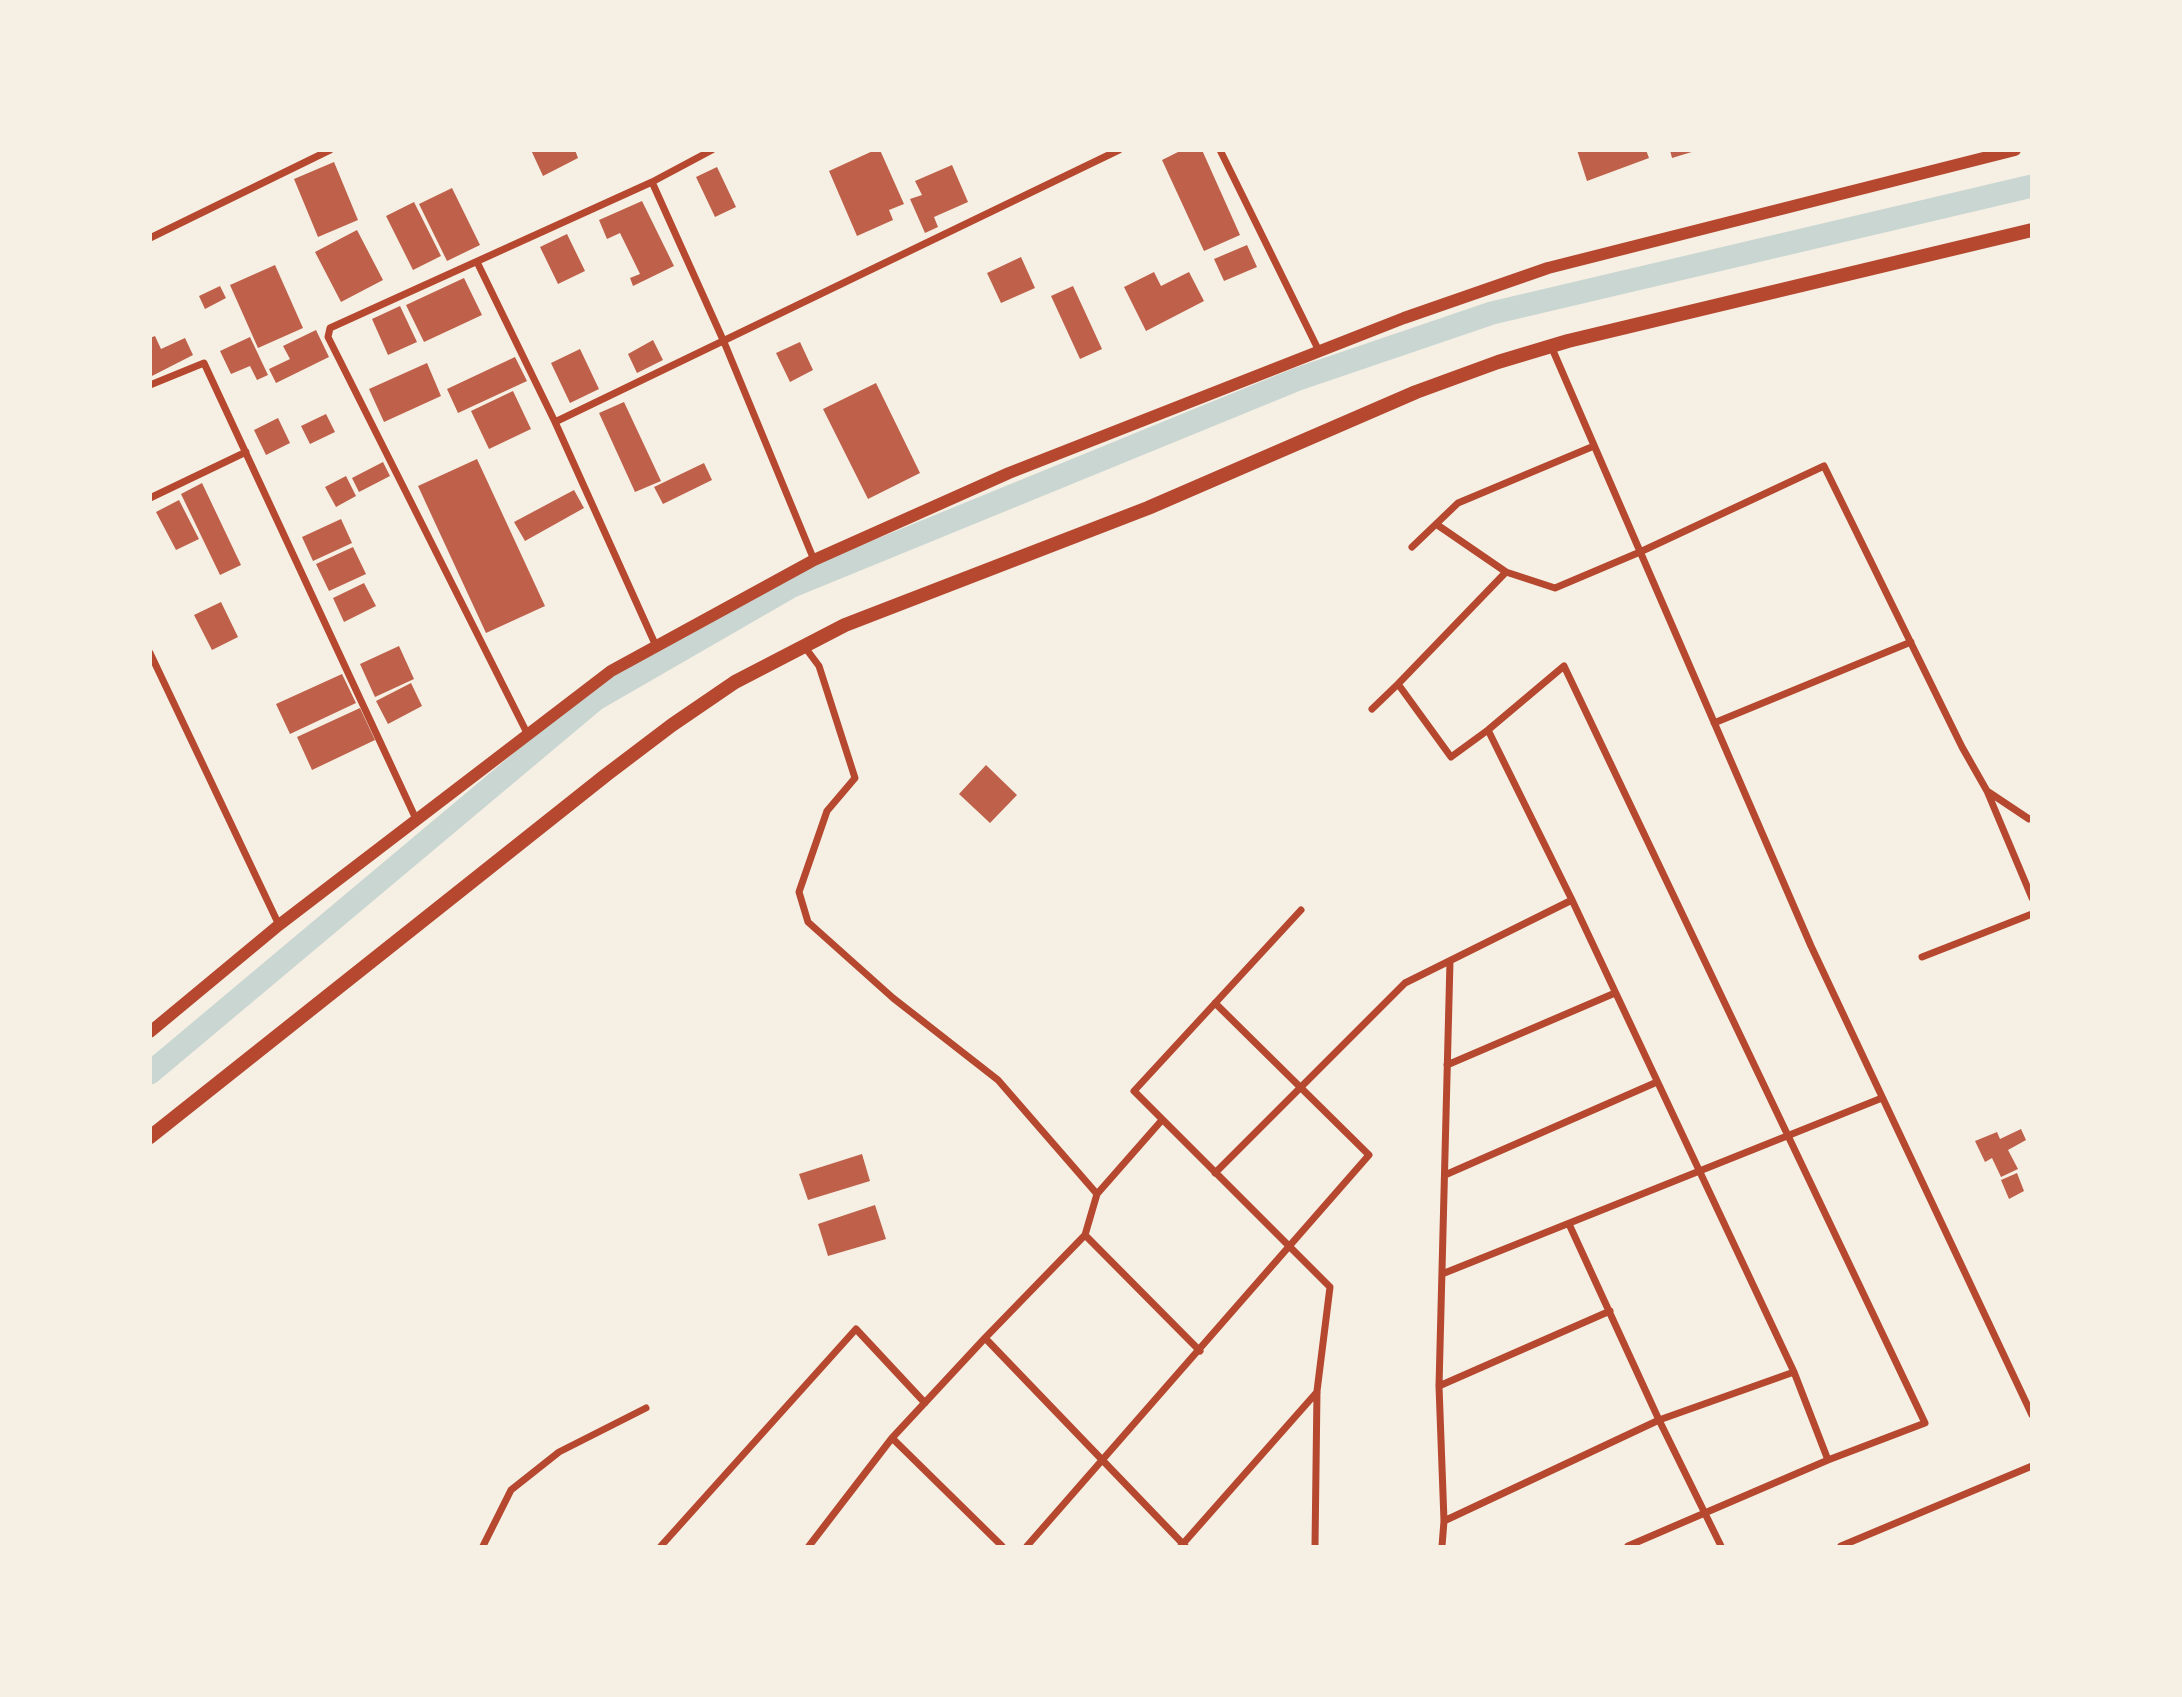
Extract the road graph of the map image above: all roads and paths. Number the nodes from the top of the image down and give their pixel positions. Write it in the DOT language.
graph roads {
  1 [pos="330,150"];
  2 [pos="712,150"];
  3 [pos="1119,150"];
  4 [pos="1220,150"];
  5 [pos="2015,150"];
  6 [pos="652,182"];
  7 [pos="2032,230"];
  8 [pos="150,237"];
  9 [pos="477,262"];
  10 [pos="724,342"];
  11 [pos="1551,346"];
  12 [pos="1319,351"];
  13 [pos="150,385"];
  14 [pos="555,422"];
  15 [pos="1594,446"];
  16 [pos="246,452"];
  17 [pos="150,498"];
  18 [pos="1436,524"];
  19 [pos="1412,547"];
  20 [pos="1640,552"];
  21 [pos="814,559"];
  22 [pos="1506,572"];
  23 [pos="1910,642"];
  24 [pos="656,646"];
  25 [pos="804,646"];
  26 [pos="150,653"];
  27 [pos="1398,684"];
  28 [pos="1372,709"];
  29 [pos="1714,723"];
  30 [pos="1489,730"];
  31 [pos="527,733"];
  32 [pos="1987,790"];
  33 [pos="2032,818"];
  34 [pos="416,819"];
  35 [pos="2032,898"];
  36 [pos="1572,900"];
  37 [pos="1301,911"];
  38 [pos="2032,914"];
  39 [pos="279,925"];
  40 [pos="1922,957"];
  41 [pos="1450,961"];
  42 [pos="1615,993"];
  43 [pos="1215,1003"];
  44 [pos="151,1028"];
  45 [pos="1447,1065"];
  46 [pos="1657,1082"];
  47 [pos="1300,1087"];
  48 [pos="1882,1098"];
  49 [pos="1162,1120"];
  50 [pos="1788,1136"];
  51 [pos="150,1137"];
  52 [pos="1700,1171"];
  53 [pos="1215,1172"];
  54 [pos="1444,1175"];
  55 [pos="1097,1194"];
  56 [pos="1569,1224"];
  57 [pos="1085,1236"];
  58 [pos="1290,1247"];
  59 [pos="1442,1275"];
  60 [pos="1610,1311"];
  61 [pos="985,1338"];
  62 [pos="1200,1351"];
  63 [pos="1794,1372"];
  64 [pos="1439,1386"];
  65 [pos="1317,1391"];
  66 [pos="925,1404"];
  67 [pos="646,1408"];
  68 [pos="2032,1415"];
  69 [pos="1659,1420"];
  70 [pos="892,1438"];
  71 [pos="1828,1460"];
  72 [pos="1104,1461"];
  73 [pos="2032,1466"];
  74 [pos="1706,1513"];
  75 [pos="1444,1521"];
  76 [pos="812,1545"];
  77 [pos="483,1546"];
  78 [pos="661,1546"];
  79 [pos="1002,1546"];
  80 [pos="1027,1546"];
  81 [pos="1182,1546"];
  82 [pos="1315,1546"];
  83 [pos="1442,1546"];
  84 [pos="1628,1546"];
  85 [pos="1721,1546"];
  86 [pos="1841,1546"];
  1 -- 8 [label="street"];
  2 -- 6 [label="street"];
  3 -- 10 [label="street"];
  4 -- 12 [label="street"];
  5 -- 12 [label="street"];
  6 -- 9 [label="street"];
  6 -- 10 [label="street"];
  7 -- 11 [label="main road"];
  9 -- 14 [label="street"];
  9 -- 31 [label="street"];
  10 -- 14 [label="street"];
  10 -- 21 [label="street"];
  11 -- 15 [label="street"];
  11 -- 25 [label="main road"];
  12 -- 21 [label="street"];
  13 -- 16 [label="street"];
  14 -- 24 [label="street"];
  15 -- 18 [label="street"];
  15 -- 20 [label="street"];
  16 -- 17 [label="street"];
  16 -- 34 [label="street"];
  18 -- 19 [label="street"];
  18 -- 22 [label="street"];
  20 -- 22 [label="street"];
  20 -- 23 [label="street"];
  20 -- 29 [label="street"];
  21 -- 24 [label="street"];
  22 -- 27 [label="street"];
  23 -- 29 [label="street"];
  23 -- 32 [label="street"];
  24 -- 31 [label="street"];
  25 -- 51 [label="main road"];
  25 -- 55 [label="street"];
  26 -- 39 [label="street"];
  27 -- 28 [label="street"];
  27 -- 30 [label="street"];
  29 -- 48 [label="street"];
  30 -- 36 [label="street"];
  30 -- 50 [label="street"];
  31 -- 34 [label="street"];
  32 -- 33 [label="street"];
  32 -- 35 [label="street"];
  34 -- 39 [label="street"];
  36 -- 41 [label="street"];
  36 -- 42 [label="street"];
  37 -- 43 [label="street"];
  38 -- 40 [label="street"];
  39 -- 44 [label="street"];
  41 -- 45 [label="street"];
  41 -- 47 [label="street"];
  42 -- 45 [label="street"];
  42 -- 46 [label="street"];
  43 -- 47 [label="street"];
  43 -- 49 [label="street"];
  45 -- 54 [label="street"];
  46 -- 52 [label="street"];
  46 -- 54 [label="street"];
  47 -- 53 [label="street"];
  47 -- 58 [label="street"];
  48 -- 50 [label="street"];
  48 -- 68 [label="street"];
  49 -- 53 [label="street"];
  49 -- 55 [label="street"];
  50 -- 52 [label="street"];
  50 -- 71 [label="street"];
  52 -- 56 [label="street"];
  52 -- 63 [label="street"];
  53 -- 58 [label="street"];
  54 -- 59 [label="street"];
  55 -- 57 [label="street"];
  56 -- 59 [label="street"];
  56 -- 60 [label="street"];
  57 -- 61 [label="street"];
  57 -- 62 [label="street"];
  58 -- 62 [label="street"];
  58 -- 65 [label="street"];
  59 -- 64 [label="street"];
  60 -- 64 [label="street"];
  60 -- 69 [label="street"];
  61 -- 66 [label="street"];
  61 -- 72 [label="street"];
  62 -- 72 [label="street"];
  63 -- 69 [label="street"];
  63 -- 71 [label="street"];
  64 -- 75 [label="street"];
  65 -- 81 [label="street"];
  65 -- 82 [label="street"];
  66 -- 70 [label="street"];
  66 -- 78 [label="street"];
  67 -- 77 [label="street"];
  69 -- 74 [label="street"];
  69 -- 75 [label="street"];
  70 -- 76 [label="street"];
  70 -- 79 [label="street"];
  71 -- 74 [label="street"];
  72 -- 80 [label="street"];
  72 -- 81 [label="street"];
  73 -- 86 [label="street"];
  74 -- 84 [label="street"];
  74 -- 85 [label="street"];
  75 -- 83 [label="street"];
}
